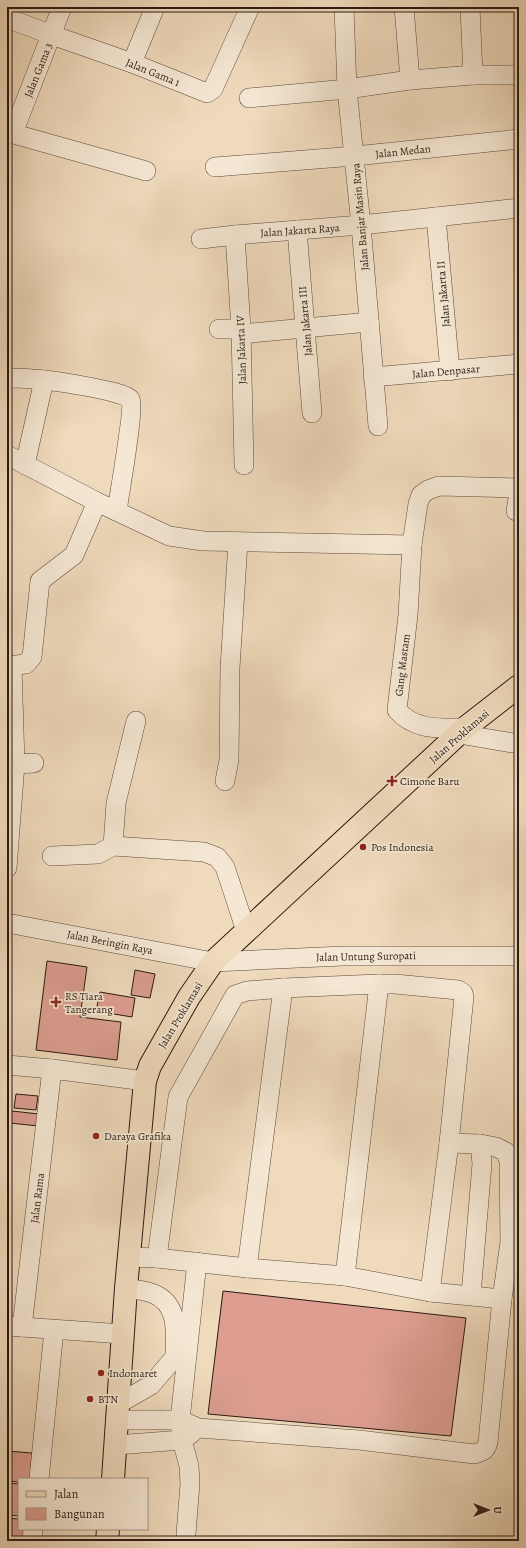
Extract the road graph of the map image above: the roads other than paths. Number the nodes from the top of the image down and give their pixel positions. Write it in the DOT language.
graph roads {
  1 [pos="62,7"];
  2 [pos="155,7"];
  3 [pos="250,7"];
  4 [pos="344,7"];
  5 [pos="404,7"];
  6 [pos="470,7"];
  7 [pos="7,18"];
  8 [pos="52,35"];
  9 [pos="132,63"];
  10 [pos="473,75"];
  11 [pos="519,75"];
  12 [pos="410,80"];
  13 [pos="347,90"];
  14 [pos="249,98"];
  15 [pos="10,133"];
  16 [pos="519,139"];
  17 [pos="355,156"];
  18 [pos="215,167"];
  19 [pos="146,171"];
  20 [pos="519,208"];
  21 [pos="519,212"];
  22 [pos="436,217"];
  23 [pos="361,225"];
  24 [pos="297,230"];
  25 [pos="235,235"];
  26 [pos="201,240"];
  27 [pos="369,322"];
  28 [pos="219,329"];
  29 [pos="305,329"];
  30 [pos="241,332"];
  31 [pos="519,364"];
  32 [pos="450,371"];
  33 [pos="373,377"];
  34 [pos="7,378"];
  35 [pos="44,380"];
  36 [pos="312,413"];
  37 [pos="378,426"];
  38 [pos="7,455"];
  39 [pos="25,465"];
  40 [pos="244,465"];
  41 [pos="519,488"];
  42 [pos="97,502"];
  43 [pos="117,511"];
  44 [pos="238,542"];
  45 [pos="412,545"];
  46 [pos="9,666"];
  47 [pos="519,686"];
  48 [pos="136,720"];
  49 [pos="462,731"];
  50 [pos="519,744"];
  51 [pos="225,781"];
  52 [pos="113,846"];
  53 [pos="52,856"];
  54 [pos="7,868"];
  55 [pos="7,923"];
  56 [pos="246,931"];
  57 [pos="519,956"];
  58 [pos="213,962"];
  59 [pos="379,984"];
  60 [pos="283,988"];
  61 [pos="7,1065"];
  62 [pos="52,1069"];
  63 [pos="145,1081"];
  64 [pos="449,1143"];
  65 [pos="480,1144"];
  66 [pos="129,1257"];
  67 [pos="157,1258"];
  68 [pos="197,1262"];
  69 [pos="247,1268"];
  70 [pos="345,1276"];
  71 [pos="126,1288"];
  72 [pos="430,1292"];
  73 [pos="471,1295"];
  74 [pos="502,1299"];
  75 [pos="14,1326"];
  76 [pos="54,1330"];
  77 [pos="123,1334"];
  78 [pos="118,1412"];
  79 [pos="180,1420"];
  80 [pos="198,1428"];
  81 [pos="182,1440"];
  82 [pos="116,1445"];
  83 [pos="38,1478"];
  84 [pos="113,1478"];
  85 [pos="33,1530"];
  86 [pos="108,1530"];
  87 [pos="186,1534"];
  88 [pos="32,1541"];
  89 [pos="107,1541"];
  1 -- 8 [label="street, Jalan Gama 3"];
  2 -- 9 [label="street"];
  3 -- 9 [label="street, Jalan Gama 1"];
  4 -- 13 [label="street, Jalan Banjar Masin Raya"];
  5 -- 12 [label="street"];
  6 -- 10 [label="street"];
  7 -- 8 [label="street, Jalan Gama 1"];
  8 -- 9 [label="street, Jalan Gama 1"];
  8 -- 15 [label="street, Jalan Gama 3"];
  10 -- 11 [label="street"];
  10 -- 12 [label="street"];
  12 -- 13 [label="street"];
  13 -- 14 [label="street"];
  13 -- 17 [label="street, Jalan Banjar Masin Raya"];
  15 -- 19 [label="street"];
  16 -- 17 [label="street, Jalan Medan"];
  17 -- 18 [label="street, Jalan Medan"];
  17 -- 23 [label="street, Jalan Banjar Masin Raya"];
  20 -- 21 [label="street"];
  20 -- 22 [label="street, Jalan Jakarta Raya"];
  22 -- 23 [label="street, Jalan Jakarta Raya"];
  22 -- 32 [label="street, Jalan Jakarta II"];
  23 -- 24 [label="street, Jalan Jakarta Raya"];
  23 -- 27 [label="street, Jalan Banjar Masin Raya"];
  24 -- 25 [label="street, Jalan Jakarta Raya"];
  24 -- 29 [label="street, Jalan Jakarta III"];
  25 -- 26 [label="street, Jalan Jakarta Raya"];
  25 -- 30 [label="street, Jalan Jakarta IV"];
  27 -- 29 [label="street"];
  27 -- 33 [label="street, Jalan Banjar Masin Raya"];
  28 -- 30 [label="street"];
  29 -- 30 [label="street"];
  29 -- 36 [label="street, Jalan Jakarta III"];
  30 -- 40 [label="street, Jalan Jakarta IV"];
  31 -- 32 [label="street, Jalan Denpasar"];
  32 -- 33 [label="street, Jalan Denpasar"];
  33 -- 37 [label="street, Jalan Banjar Masin Raya"];
  34 -- 35 [label="street"];
  35 -- 39 [label="street"];
  35 -- 43 [label="street"];
  38 -- 39 [label="street"];
  39 -- 42 [label="street"];
  41 -- 45 [label="street"];
  42 -- 43 [label="street"];
  42 -- 46 [label="street"];
  43 -- 44 [label="street"];
  44 -- 45 [label="street"];
  44 -- 51 [label="street"];
  45 -- 49 [label="street, Gang Mastam"];
  46 -- 54 [label="street"];
  47 -- 49 [label="main road, Jalan Proklamasi"];
  48 -- 52 [label="street"];
  49 -- 50 [label="street"];
  49 -- 56 [label="main road, Jalan Proklamasi"];
  52 -- 53 [label="street"];
  52 -- 56 [label="street"];
  55 -- 58 [label="street, Jalan Beringin Raya"];
  56 -- 58 [label="main road, Jalan Proklamasi"];
  57 -- 58 [label="street, Jalan Untung Suropati"];
  58 -- 63 [label="main road, Jalan Proklamasi"];
  59 -- 60 [label="street"];
  59 -- 64 [label="street"];
  59 -- 70 [label="street"];
  60 -- 67 [label="street"];
  60 -- 69 [label="street"];
  61 -- 62 [label="street"];
  62 -- 63 [label="street"];
  62 -- 75 [label="street, Jalan Rama"];
  63 -- 66 [label="main road, Jalan Proklamasi"];
  64 -- 65 [label="street"];
  64 -- 72 [label="street"];
  65 -- 73 [label="street"];
  65 -- 74 [label="street"];
  66 -- 67 [label="street"];
  66 -- 71 [label="main road, Jalan Proklamasi"];
  67 -- 68 [label="street"];
  68 -- 69 [label="street"];
  68 -- 79 [label="street"];
  69 -- 70 [label="street"];
  70 -- 72 [label="street"];
  71 -- 77 [label="main road, Jalan Proklamasi"];
  71 -- 78 [label="street"];
  72 -- 73 [label="street"];
  73 -- 74 [label="street"];
  74 -- 80 [label="street"];
  75 -- 76 [label="street"];
  76 -- 77 [label="street"];
  76 -- 83 [label="street"];
  77 -- 78 [label="main road, Jalan Proklamasi"];
  78 -- 79 [label="street"];
  78 -- 82 [label="main road, Jalan Proklamasi"];
  79 -- 80 [label="street"];
  79 -- 81 [label="street"];
  80 -- 81 [label="street"];
  81 -- 82 [label="street"];
  81 -- 87 [label="street"];
  82 -- 84 [label="main road, Jalan Proklamasi"];
  85 -- 88 [label="street"];
  86 -- 89 [label="main road"];
}
